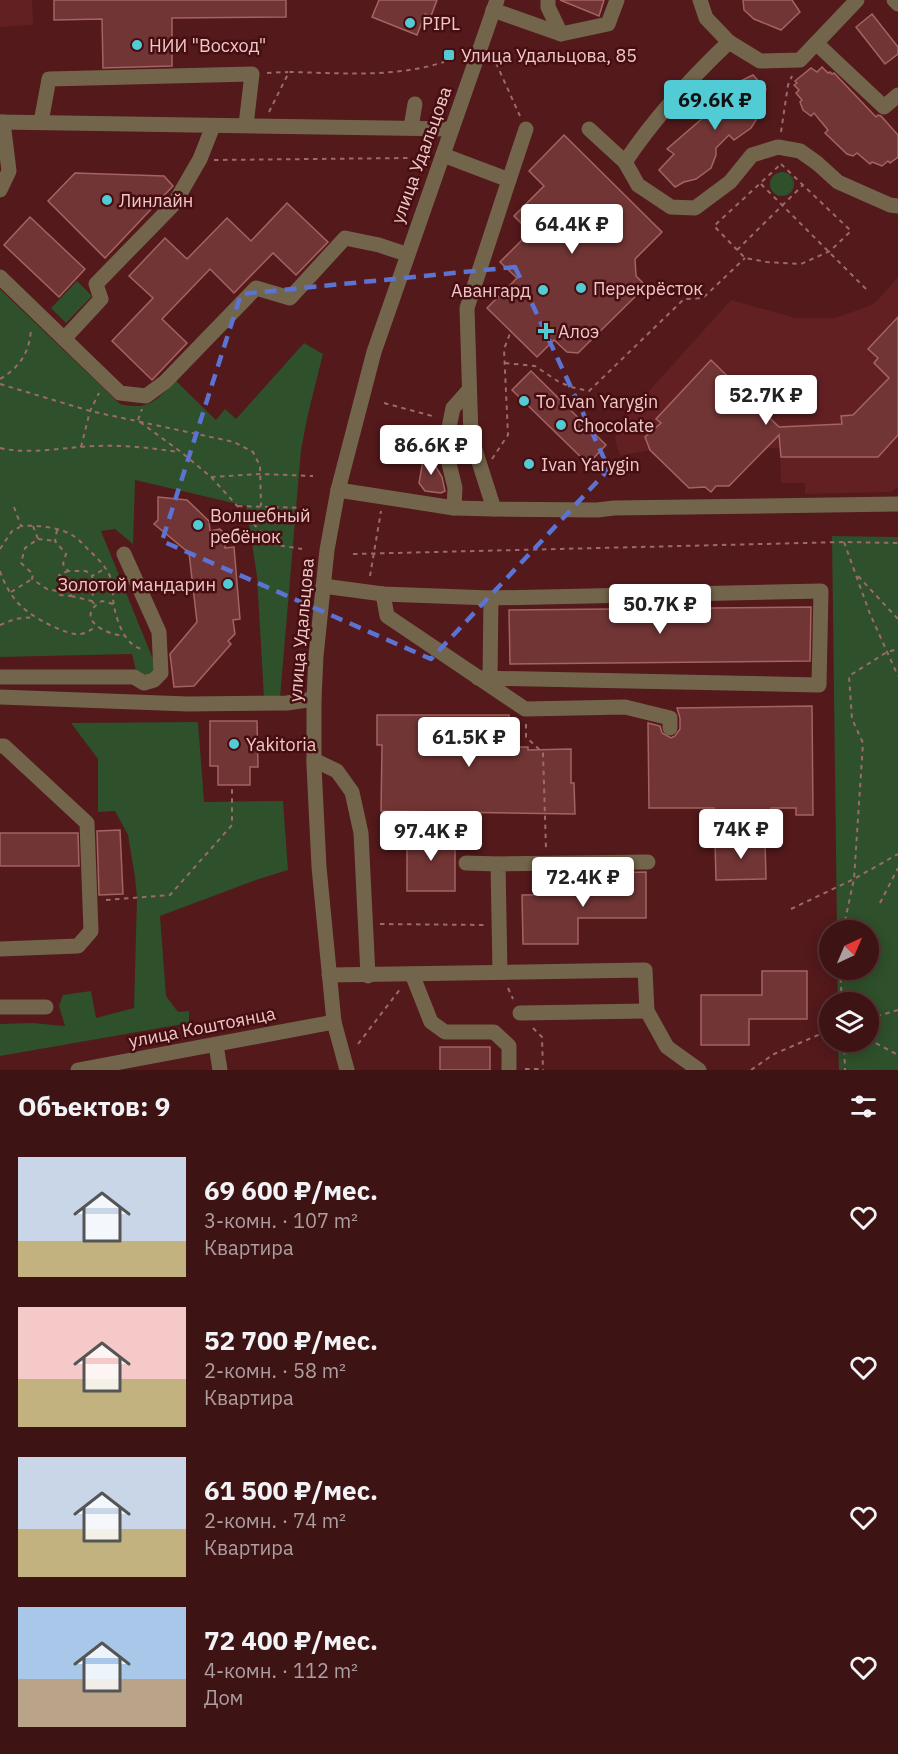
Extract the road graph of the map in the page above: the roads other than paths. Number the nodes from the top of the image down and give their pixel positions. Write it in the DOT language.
graph roads {
  1 [pos="548,0"];
  2 [pos="617,0"];
  3 [pos="700,0"];
  4 [pos="894,0"];
  5 [pos="848,3"];
  6 [pos="898,4"];
  7 [pos="495,5"];
  8 [pos="561,34"];
  9 [pos="729,42"];
  10 [pos="816,43"];
  11 [pos="898,95"];
  12 [pos="416,104"];
  13 [pos="2,122"];
  14 [pos="41,122"];
  15 [pos="246,125"];
  16 [pos="213,126"];
  17 [pos="411,128"];
  18 [pos="452,129"];
  19 [pos="526,129"];
  20 [pos="589,129"];
  21 [pos="442,155"];
  22 [pos="625,162"];
  23 [pos="509,180"];
  24 [pos="0,190"];
  25 [pos="898,206"];
  26 [pos="406,254"];
  27 [pos="0,277"];
  28 [pos="64,339"];
  29 [pos="469,390"];
  30 [pos="338,490"];
  31 [pos="898,504"];
  32 [pos="454,508"];
  33 [pos="494,508"];
  34 [pos="124,554"];
  35 [pos="323,586"];
  36 [pos="383,594"];
  37 [pos="491,598"];
  38 [pos="0,677"];
  39 [pos="484,678"];
  40 [pos="0,697"];
  41 [pos="314,699"];
  42 [pos="670,728"];
  43 [pos="0,746"];
  44 [pos="314,760"];
  45 [pos="648,862"];
  46 [pos="466,863"];
  47 [pos="498,864"];
  48 [pos="0,949"];
  49 [pos="501,972"];
  50 [pos="412,974"];
  51 [pos="329,975"];
  52 [pos="368,976"];
  53 [pos="46,1007"];
  54 [pos="0,1008"];
  55 [pos="648,1011"];
  56 [pos="520,1013"];
  57 [pos="334,1022"];
  58 [pos="216,1045"];
  59 [pos="516,1069"];
  60 [pos="78,1070"];
  61 [pos="220,1070"];
  62 [pos="347,1070"];
  63 [pos="699,1070"];
  1 -- 8 [label="street"];
  2 -- 8 [label="street"];
  3 -- 9 [label="street"];
  4 -- 6 [label="street"];
  5 -- 10 [label="street"];
  7 -- 8 [label="street"];
  7 -- 18 [label="street, улица Удальцова"];
  9 -- 10 [label="street"];
  9 -- 22 [label="street"];
  10 -- 11 [label="street"];
  12 -- 17 [label="street"];
  13 -- 14 [label="street"];
  13 -- 24 [label="street"];
  14 -- 15 [label="street"];
  14 -- 16 [label="street"];
  15 -- 16 [label="street"];
  15 -- 17 [label="street"];
  16 -- 28 [label="street"];
  17 -- 18 [label="street"];
  18 -- 21 [label="street, улица Удальцова"];
  19 -- 23 [label="street"];
  20 -- 22 [label="street"];
  21 -- 23 [label="street"];
  21 -- 26 [label="street, улица Удальцова"];
  22 -- 25 [label="street"];
  23 -- 29 [label="street"];
  26 -- 28 [label="street"];
  26 -- 30 [label="street, улица Удальцова"];
  27 -- 28 [label="street"];
  29 -- 32 [label="street"];
  29 -- 33 [label="street"];
  30 -- 32 [label="street"];
  30 -- 35 [label="street, улица Удальцова"];
  31 -- 33 [label="street"];
  32 -- 33 [label="street"];
  34 -- 38 [label="street"];
  35 -- 36 [label="street"];
  35 -- 41 [label="street, улица Удальцова"];
  36 -- 37 [label="street"];
  36 -- 39 [label="street"];
  37 -- 39 [label="street"];
  37 -- 39 [label="street"];
  39 -- 42 [label="street"];
  40 -- 41 [label="street"];
  41 -- 44 [label="street, улица Удальцова"];
  43 -- 48 [label="street"];
  44 -- 51 [label="street, улица Удальцова"];
  44 -- 52 [label="street"];
  45 -- 47 [label="street"];
  46 -- 47 [label="street"];
  47 -- 49 [label="street"];
  49 -- 50 [label="street"];
  49 -- 55 [label="street"];
  50 -- 52 [label="street"];
  50 -- 59 [label="street"];
  51 -- 52 [label="street"];
  51 -- 57 [label="street, улица Удальцова"];
  53 -- 54 [label="street"];
  55 -- 56 [label="street"];
  55 -- 63 [label="street"];
  57 -- 58 [label="street, улица Коштоянца"];
  57 -- 62 [label="street, улица Удальцова"];
  58 -- 60 [label="street, улица Коштоянца"];
  58 -- 61 [label="street"];
}
